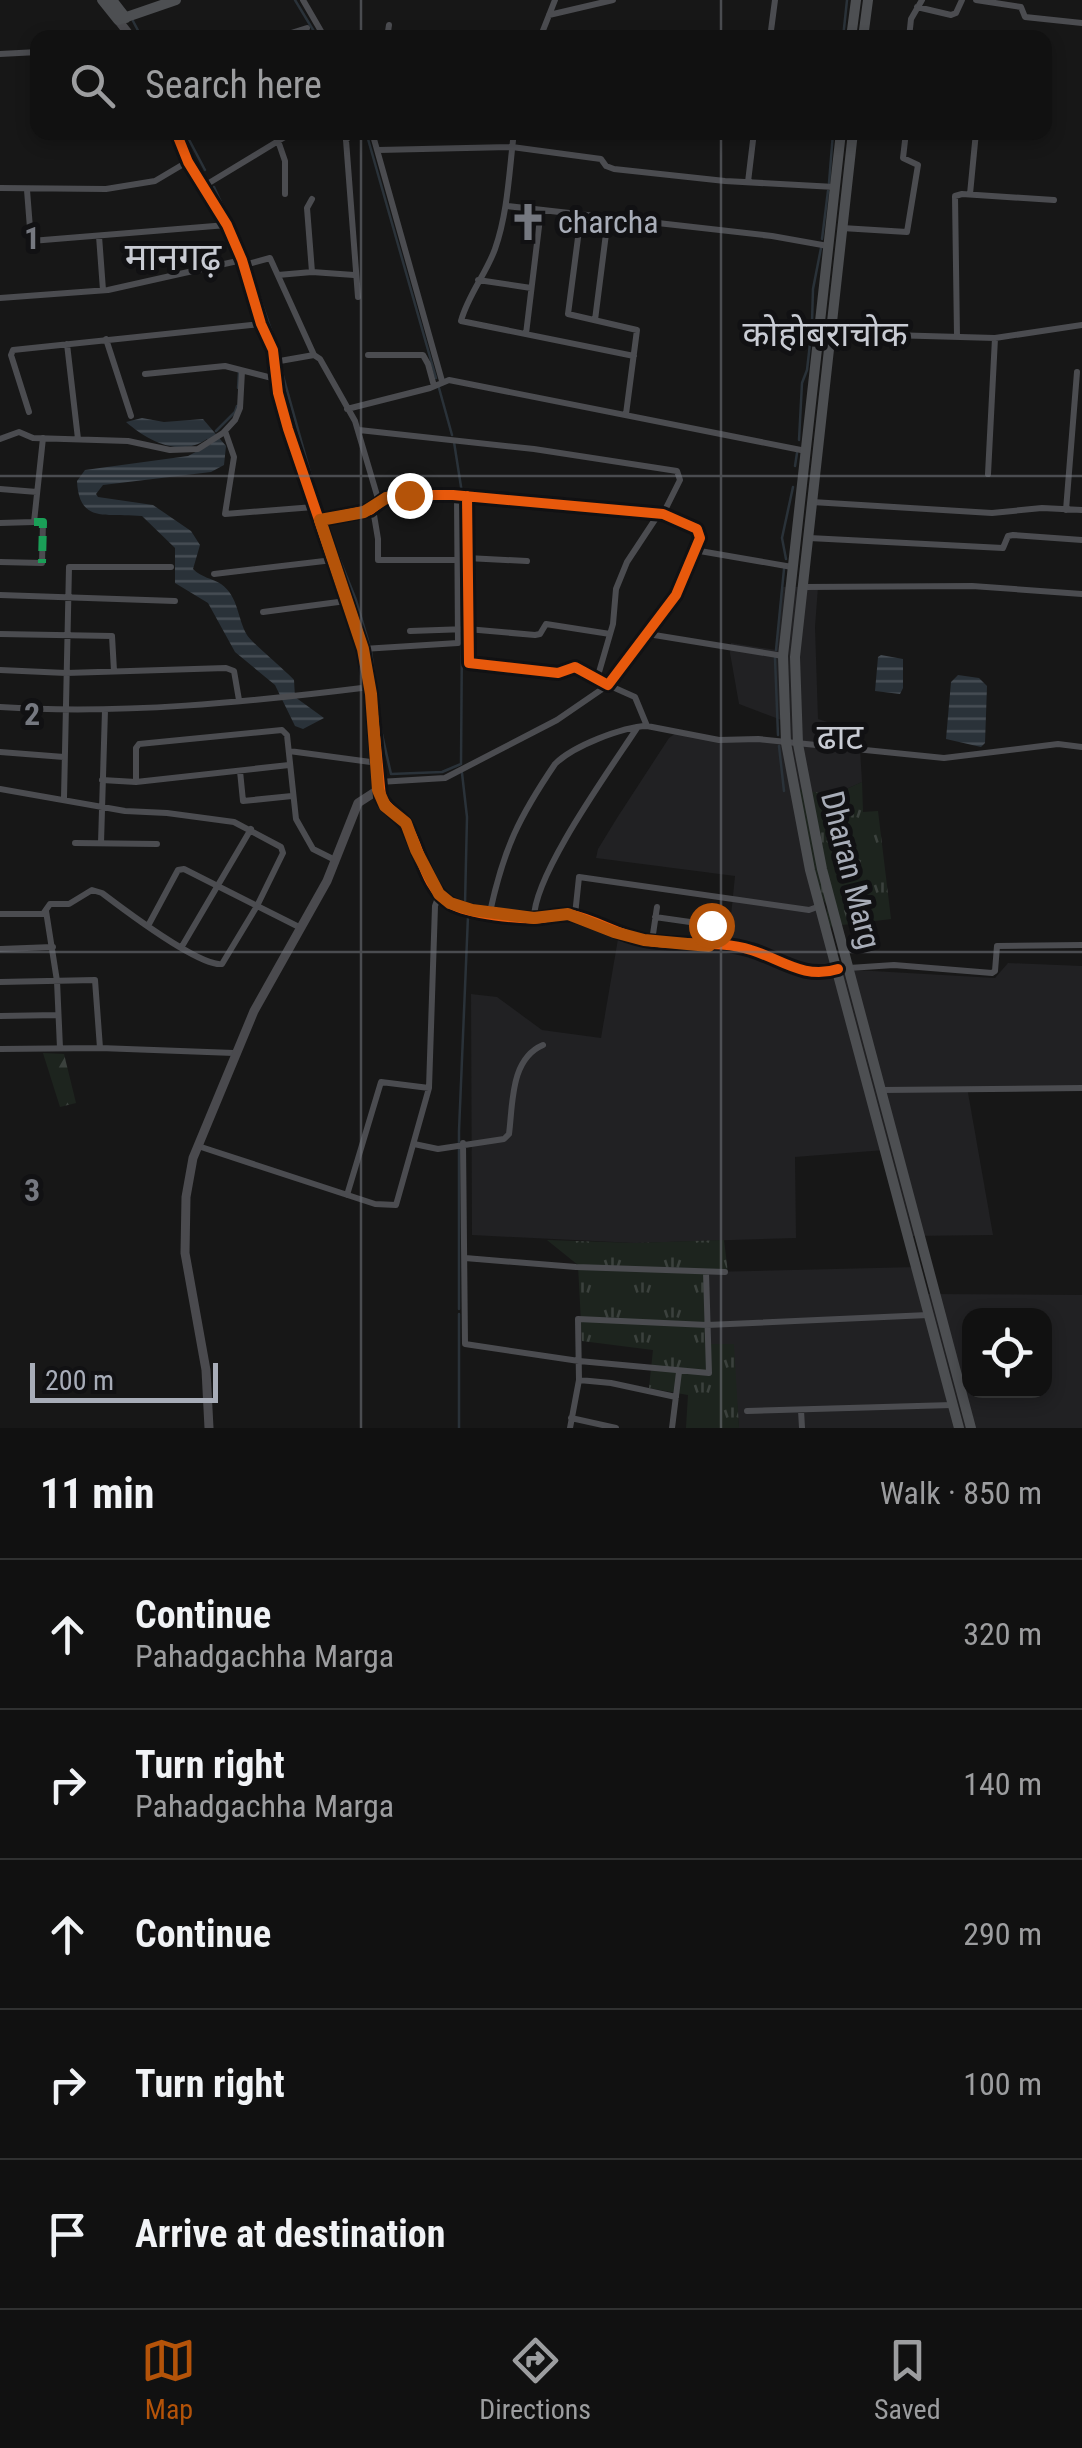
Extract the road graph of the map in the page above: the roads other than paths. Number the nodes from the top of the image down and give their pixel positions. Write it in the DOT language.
graph roads {
  1 [pos="102,0"];
  2 [pos="112,0"];
  3 [pos="176,0"];
  4 [pos="303,0"];
  5 [pos="555,0"];
  6 [pos="613,0"];
  7 [pos="775,0"];
  8 [pos="856,0"];
  9 [pos="868,0"];
  10 [pos="962,0"];
  11 [pos="976,0"];
  12 [pos="920,3"];
  13 [pos="143,5"];
  14 [pos="549,15"];
  15 [pos="122,19"];
  16 [pos="1082,23"];
  17 [pos="388,26"];
  18 [pos="307,28"];
  19 [pos="128,30"];
  20 [pos="301,30"];
  21 [pos="321,30"];
  22 [pos="388,30"];
  23 [pos="543,30"];
  24 [pos="771,30"];
  25 [pos="852,30"];
  26 [pos="865,30"];
  27 [pos="909,30"];
  28 [pos="30,52"];
  29 [pos="0,54"];
  30 [pos="179,140"];
  31 [pos="270,140"];
  32 [pos="278,140"];
  33 [pos="346,140"];
  34 [pos="375,140"];
  35 [pos="513,140"];
  36 [pos="753,140"];
  37 [pos="840,140"];
  38 [pos="853,140"];
  39 [pos="905,140"];
  40 [pos="975,140"];
  41 [pos="512,147"];
  42 [pos="378,150"];
  43 [pos="188,162"];
  44 [pos="748,182"];
  45 [pos="204,186"];
  46 [pos="0,188"];
  47 [pos="835,188"];
  48 [pos="27,190"];
  49 [pos="286,194"];
  50 [pos="970,194"];
  51 [pos="312,199"];
  52 [pos="1054,200"];
  53 [pos="506,206"];
  54 [pos="541,210"];
  55 [pos="581,215"];
  56 [pos="608,218"];
  57 [pos="226,224"];
  58 [pos="842,228"];
  59 [pos="99,236"];
  60 [pos="828,246"];
  61 [pos="242,262"];
  62 [pos="312,272"];
  63 [pos="278,275"];
  64 [pos="354,275"];
  65 [pos="478,280"];
  66 [pos="532,288"];
  67 [pos="104,290"];
  68 [pos="358,297"];
  69 [pos="0,298"];
  70 [pos="595,320"];
  71 [pos="261,324"];
  72 [pos="1082,325"];
  73 [pos="826,333"];
  74 [pos="526,334"];
  75 [pos="956,336"];
  76 [pos="995,338"];
  77 [pos="106,340"];
  78 [pos="67,344"];
  79 [pos="314,355"];
  80 [pos="368,356"];
  81 [pos="634,356"];
  82 [pos="274,362"];
  83 [pos="242,371"];
  84 [pos="1077,372"];
  85 [pos="145,374"];
  86 [pos="277,380"];
  87 [pos="442,381"];
  88 [pos="434,386"];
  89 [pos="347,408"];
  90 [pos="29,412"];
  91 [pos="626,414"];
  92 [pos="131,416"];
  93 [pos="359,430"];
  94 [pos="224,432"];
  95 [pos="43,438"];
  96 [pos="0,439"];
  97 [pos="78,439"];
  98 [pos="806,450"];
  99 [pos="988,474"];
  100 [pos="0,489"];
  101 [pos="37,492"];
  102 [pos="457,496"];
  103 [pos="467,496"];
  104 [pos="812,502"];
  105 [pos="376,506"];
  106 [pos="316,507"];
  107 [pos="1066,510"];
  108 [pos="1082,510"];
  109 [pos="661,514"];
  110 [pos="320,520"];
  111 [pos="0,522"];
  112 [pos="34,522"];
  113 [pos="808,538"];
  114 [pos="1082,540"];
  115 [pos="694,550"];
  116 [pos="467,558"];
  117 [pos="334,560"];
  118 [pos="458,560"];
  119 [pos="527,561"];
  120 [pos="0,562"];
  121 [pos="171,567"];
  122 [pos="792,567"];
  123 [pos="214,574"];
  124 [pos="802,587"];
  125 [pos="1082,594"];
  126 [pos="0,595"];
  127 [pos="68,598"];
  128 [pos="348,600"];
  129 [pos="175,601"];
  130 [pos="264,612"];
  131 [pos="463,629"];
  132 [pos="410,631"];
  133 [pos="0,634"];
  134 [pos="610,634"];
  135 [pos="648,634"];
  136 [pos="67,636"];
  137 [pos="363,649"];
  138 [pos="783,656"];
  139 [pos="0,670"];
  140 [pos="114,671"];
  141 [pos="66,673"];
  142 [pos="596,679"];
  143 [pos="608,685"];
  144 [pos="370,687"];
  145 [pos="239,700"];
  146 [pos="0,707"];
  147 [pos="105,710"];
  148 [pos="65,711"];
  149 [pos="648,726"];
  150 [pos="638,727"];
  151 [pos="792,744"];
  152 [pos="1082,748"];
  153 [pos="289,750"];
  154 [pos="0,752"];
  155 [pos="64,758"];
  156 [pos="378,763"];
  157 [pos="289,765"];
  158 [pos="240,771"];
  159 [pos="102,780"];
  160 [pos="136,782"];
  161 [pos="379,786"];
  162 [pos="0,788"];
  163 [pos="292,796"];
  164 [pos="64,798"];
  165 [pos="100,805"];
  166 [pos="251,829"];
  167 [pos="74,843"];
  168 [pos="100,843"];
  169 [pos="157,844"];
  170 [pos="336,860"];
  171 [pos="216,885"];
  172 [pos="439,894"];
  173 [pos="257,906"];
  174 [pos="820,906"];
  175 [pos="657,908"];
  176 [pos="46,911"];
  177 [pos="490,912"];
  178 [pos="0,914"];
  179 [pos="575,915"];
  180 [pos="712,916"];
  181 [pos="655,917"];
  182 [pos="534,918"];
  183 [pos="149,924"];
  184 [pos="711,925"];
  185 [pos="300,928"];
  186 [pos="652,941"];
  187 [pos="1082,945"];
  188 [pos="709,946"];
  189 [pos="53,947"];
  190 [pos="181,948"];
  191 [pos="0,949"];
  192 [pos="844,969"];
  193 [pos="57,981"];
  194 [pos="0,982"];
  195 [pos="58,1015"];
  196 [pos="0,1016"];
  197 [pos="543,1045"];
  198 [pos="60,1048"];
  199 [pos="100,1048"];
  200 [pos="0,1049"];
  201 [pos="234,1053"];
  202 [pos="429,1088"];
  203 [pos="1082,1088"];
  204 [pos="882,1090"];
  205 [pos="414,1144"];
  206 [pos="460,1144"];
  207 [pos="198,1146"];
  208 [pos="347,1195"];
  209 [pos="465,1258"];
  210 [pos="706,1272"];
  211 [pos="725,1272"];
  212 [pos="930,1315"];
  213 [pos="707,1326"];
  214 [pos="579,1361"];
  215 [pos="678,1372"];
  216 [pos="579,1380"];
  217 [pos="676,1398"];
  218 [pos="953,1405"];
  219 [pos="802,1410"];
  220 [pos="747,1411"];
  221 [pos="572,1418"];
  222 [pos="210,1428"];
  223 [pos="570,1428"];
  224 [pos="616,1428"];
  225 [pos="672,1428"];
  226 [pos="802,1428"];
  227 [pos="959,1428"];
  228 [pos="971,1428"];
  1 -- 15 [label="main road"];
  2 -- 15 [label="main road"];
  3 -- 13 [label="main road"];
  4 -- 21 [label="street"];
  5 -- 14 [label="street"];
  6 -- 14 [label="street"];
  7 -- 24 [label="street"];
  8 -- 25 [label="main road"];
  9 -- 26 [label="main road"];
  10 -- 12 [label="street"];
  11 -- 16 [label="street"];
  12 -- 27 [label="street"];
  13 -- 15 [label="main road"];
  14 -- 23 [label="street"];
  15 -- 19 [label="street"];
  17 -- 22 [label="street"];
  18 -- 20 [label="street"];
  28 -- 29 [label="street"];
  30 -- 43 [label="street"];
  31 -- 45 [label="street"];
  32 -- 49 [label="street"];
  33 -- 64 [label="street"];
  34 -- 42 [label="street"];
  35 -- 41 [label="street"];
  36 -- 44 [label="street"];
  37 -- 47 [label="main road, Dharan Marg"];
  38 -- 58 [label="main road, Dharan Marg"];
  39 -- 58 [label="street"];
  40 -- 50 [label="street"];
  41 -- 42 [label="street"];
  41 -- 44 [label="street"];
  41 -- 53 [label="street"];
  42 -- 87 [label="street"];
  43 -- 45 [label="street"];
  43 -- 48 [label="street"];
  44 -- 47 [label="street"];
  45 -- 57 [label="street"];
  46 -- 48 [label="street"];
  47 -- 60 [label="main road, Dharan Marg"];
  48 -- 59 [label="street"];
  50 -- 52 [label="street"];
  50 -- 75 [label="street"];
  51 -- 62 [label="street"];
  53 -- 54 [label="street"];
  53 -- 65 [label="street"];
  54 -- 55 [label="street"];
  54 -- 66 [label="street"];
  55 -- 56 [label="street"];
  55 -- 70 [label="street"];
  56 -- 60 [label="street"];
  56 -- 70 [label="street"];
  57 -- 59 [label="street"];
  57 -- 61 [label="street"];
  58 -- 73 [label="main road, Dharan Marg"];
  59 -- 67 [label="street"];
  60 -- 73 [label="main road, Dharan Marg"];
  61 -- 63 [label="street"];
  61 -- 67 [label="street"];
  61 -- 71 [label="street"];
  62 -- 63 [label="street"];
  62 -- 64 [label="street"];
  63 -- 79 [label="street"];
  64 -- 68 [label="street"];
  65 -- 66 [label="street"];
  65 -- 74 [label="street"];
  66 -- 74 [label="street"];
  67 -- 69 [label="street"];
  70 -- 81 [label="street"];
  71 -- 77 [label="street"];
  71 -- 82 [label="street"];
  72 -- 76 [label="street"];
  73 -- 75 [label="street"];
  73 -- 98 [label="main road, Dharan Marg"];
  73 -- 104 [label="main road, Dharan Marg"];
  74 -- 81 [label="street"];
  75 -- 76 [label="street"];
  76 -- 99 [label="street"];
  77 -- 78 [label="street"];
  77 -- 92 [label="street"];
  78 -- 90 [label="street"];
  78 -- 97 [label="street"];
  79 -- 82 [label="street"];
  79 -- 89 [label="street"];
  80 -- 88 [label="street"];
  81 -- 91 [label="street"];
  82 -- 86 [label="street"];
  83 -- 85 [label="street"];
  83 -- 86 [label="street"];
  83 -- 94 [label="street"];
  84 -- 107 [label="street"];
  86 -- 106 [label="street"];
  87 -- 88 [label="street"];
  87 -- 91 [label="street"];
  88 -- 89 [label="street"];
  89 -- 93 [label="street"];
  91 -- 98 [label="street"];
  93 -- 105 [label="street"];
  93 -- 109 [label="street"];
  94 -- 97 [label="street"];
  94 -- 106 [label="street"];
  95 -- 96 [label="street"];
  95 -- 97 [label="street"];
  95 -- 101 [label="street"];
  98 -- 122 [label="main road, Dharan Marg"];
  100 -- 101 [label="street"];
  101 -- 112 [label="street"];
  102 -- 103 [label="street"];
  102 -- 105 [label="street"];
  102 -- 118 [label="street"];
  103 -- 109 [label="street"];
  103 -- 116 [label="street"];
  104 -- 107 [label="street"];
  104 -- 113 [label="main road, Dharan Marg"];
  105 -- 110 [label="street"];
  105 -- 118 [label="street"];
  106 -- 110 [label="street"];
  107 -- 108 [label="street"];
  109 -- 115 [label="street"];
  109 -- 134 [label="street"];
  110 -- 117 [label="street"];
  111 -- 112 [label="street"];
  112 -- 120 [label="street"];
  113 -- 114 [label="street"];
  113 -- 124 [label="main road, Dharan Marg"];
  115 -- 122 [label="street"];
  115 -- 135 [label="street"];
  116 -- 119 [label="street"];
  116 -- 131 [label="street"];
  117 -- 123 [label="street"];
  117 -- 128 [label="street"];
  118 -- 131 [label="street"];
  121 -- 127 [label="street"];
  122 -- 138 [label="main road, Dharan Marg"];
  124 -- 125 [label="street"];
  124 -- 151 [label="main road, Dharan Marg"];
  126 -- 127 [label="street"];
  127 -- 129 [label="street"];
  127 -- 136 [label="street"];
  128 -- 130 [label="street"];
  128 -- 137 [label="street"];
  131 -- 132 [label="street"];
  131 -- 134 [label="street"];
  131 -- 137 [label="street"];
  131 -- 142 [label="street"];
  133 -- 136 [label="street"];
  134 -- 142 [label="street"];
  135 -- 138 [label="street"];
  135 -- 143 [label="street"];
  136 -- 140 [label="street"];
  136 -- 141 [label="street"];
  137 -- 144 [label="street"];
  138 -- 151 [label="main road, Dharan Marg"];
  139 -- 141 [label="street"];
  140 -- 141 [label="street"];
  140 -- 145 [label="street"];
  141 -- 148 [label="street"];
  142 -- 143 [label="street"];
  143 -- 149 [label="street"];
  143 -- 161 [label="street"];
  144 -- 145 [label="street"];
  144 -- 156 [label="street"];
  145 -- 147 [label="street"];
  146 -- 148 [label="street"];
  147 -- 148 [label="street"];
  147 -- 159 [label="street"];
  148 -- 155 [label="street"];
  149 -- 150 [label="street"];
  149 -- 151 [label="street"];
  150 -- 177 [label="street"];
  150 -- 182 [label="street"];
  151 -- 152 [label="street"];
  151 -- 174 [label="main road, Dharan Marg"];
  151 -- 192 [label="main road, Dharan Marg"];
  153 -- 156 [label="street"];
  153 -- 157 [label="street"];
  153 -- 160 [label="street"];
  154 -- 155 [label="street"];
  155 -- 164 [label="street"];
  156 -- 161 [label="street"];
  157 -- 158 [label="street"];
  157 -- 163 [label="street"];
  158 -- 160 [label="street"];
  158 -- 163 [label="street"];
  159 -- 160 [label="street"];
  159 -- 165 [label="street"];
  161 -- 170 [label="street"];
  161 -- 172 [label="street"];
  162 -- 164 [label="street"];
  163 -- 170 [label="street"];
  164 -- 165 [label="street"];
  165 -- 166 [label="street"];
  165 -- 168 [label="street"];
  166 -- 171 [label="street"];
  166 -- 173 [label="street"];
  167 -- 168 [label="street"];
  168 -- 169 [label="street"];
  170 -- 185 [label="street"];
  171 -- 173 [label="street"];
  171 -- 183 [label="street"];
  171 -- 190 [label="street"];
  172 -- 177 [label="street"];
  172 -- 202 [label="street"];
  173 -- 185 [label="street"];
  173 -- 190 [label="street"];
  174 -- 179 [label="street"];
  174 -- 192 [label="main road, Dharan Marg"];
  175 -- 181 [label="street"];
  176 -- 178 [label="street"];
  176 -- 183 [label="street"];
  176 -- 189 [label="street"];
  177 -- 182 [label="street"];
  179 -- 182 [label="street"];
  179 -- 186 [label="street"];
  180 -- 184 [label="street"];
  181 -- 184 [label="street"];
  181 -- 186 [label="street"];
  183 -- 190 [label="street"];
  184 -- 188 [label="street"];
  185 -- 201 [label="street"];
  186 -- 188 [label="street"];
  187 -- 192 [label="street"];
  188 -- 192 [label="street"];
  189 -- 191 [label="street"];
  189 -- 193 [label="street"];
  192 -- 204 [label="main road, Dharan Marg"];
  192 -- 212 [label="main road, Dharan Marg"];
  193 -- 194 [label="street"];
  193 -- 195 [label="street"];
  193 -- 199 [label="street"];
  195 -- 196 [label="street"];
  195 -- 198 [label="street"];
  197 -- 206 [label="street"];
  198 -- 199 [label="street"];
  198 -- 200 [label="street"];
  199 -- 201 [label="street"];
  201 -- 207 [label="street"];
  202 -- 205 [label="street"];
  202 -- 208 [label="street"];
  203 -- 204 [label="street"];
  204 -- 228 [label="main road, Dharan Marg"];
  205 -- 206 [label="street"];
  205 -- 208 [label="street"];
  206 -- 209 [label="street"];
  207 -- 208 [label="street"];
  207 -- 222 [label="street"];
  209 -- 210 [label="street"];
  209 -- 214 [label="street"];
  210 -- 211 [label="street"];
  210 -- 213 [label="street"];
  212 -- 213 [label="street"];
  212 -- 218 [label="main road, Dharan Marg"];
  213 -- 214 [label="street"];
  213 -- 215 [label="street"];
  214 -- 215 [label="street"];
  214 -- 216 [label="street"];
  215 -- 217 [label="street"];
  216 -- 217 [label="street"];
  216 -- 221 [label="street"];
  217 -- 225 [label="street"];
  218 -- 219 [label="street"];
  218 -- 227 [label="main road, Dharan Marg"];
  219 -- 220 [label="street"];
  219 -- 226 [label="street"];
  221 -- 223 [label="street"];
  221 -- 224 [label="street"];
}
